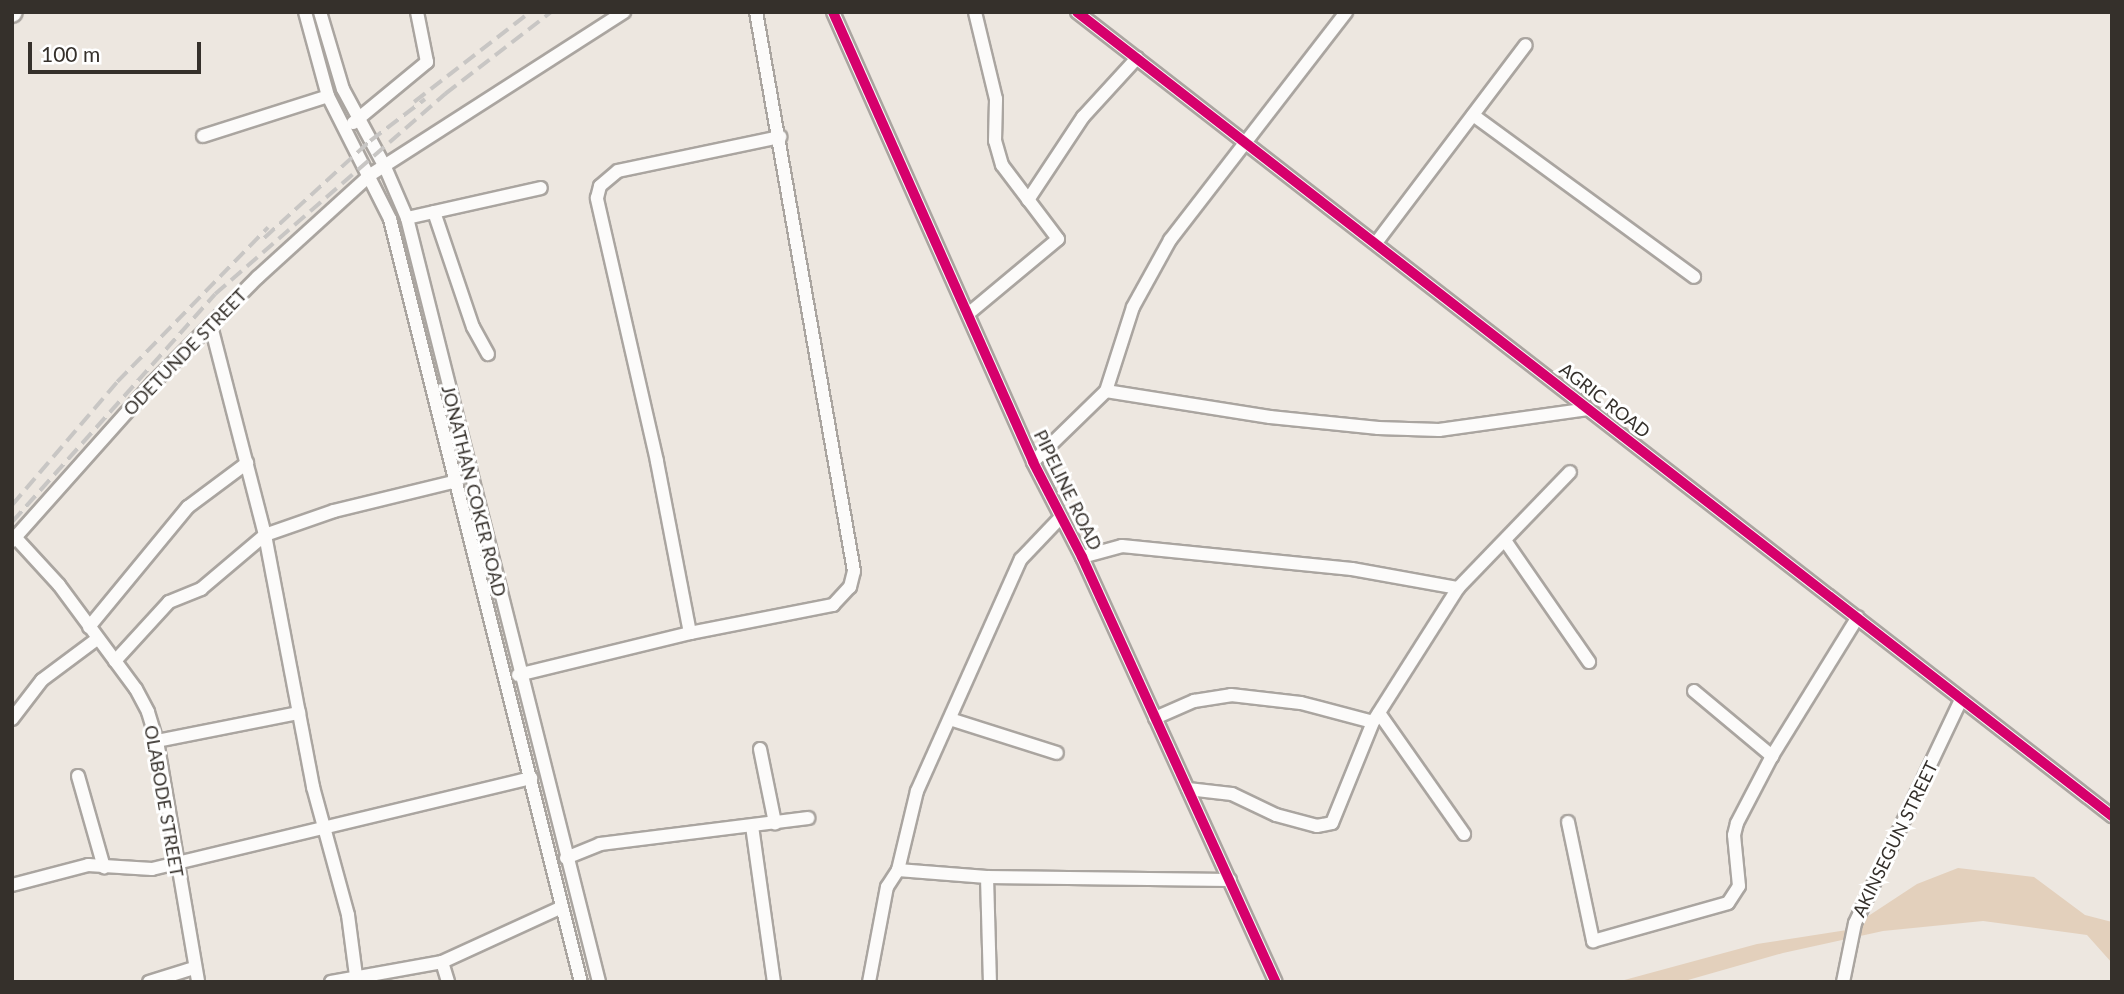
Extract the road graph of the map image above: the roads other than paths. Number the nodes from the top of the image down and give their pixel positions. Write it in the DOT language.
graph roads {
  1 [pos="305,12"];
  2 [pos="320,12"];
  3 [pos="417,12"];
  4 [pos="624,12"];
  5 [pos="756,12"];
  6 [pos="833,12"];
  7 [pos="975,12"];
  8 [pos="1077,12"];
  9 [pos="1346,12"];
  10 [pos="1526,45"];
  11 [pos="1137,58"];
  12 [pos="328,96"];
  13 [pos="1473,115"];
  14 [pos="357,119"];
  15 [pos="344,131"];
  16 [pos="203,136"];
  17 [pos="780,137"];
  18 [pos="1244,140"];
  19 [pos="385,167"];
  20 [pos="370,175"];
  21 [pos="541,188"];
  22 [pos="1028,200"];
  23 [pos="435,212"];
  24 [pos="407,218"];
  25 [pos="1376,243"];
  26 [pos="1694,277"];
  27 [pos="968,314"];
  28 [pos="211,326"];
  29 [pos="488,354"];
  30 [pos="1106,391"];
  31 [pos="1589,409"];
  32 [pos="1033,462"];
  33 [pos="247,463"];
  34 [pos="1570,472"];
  35 [pos="457,481"];
  36 [pos="1060,518"];
  37 [pos="265,535"];
  38 [pos="14,539"];
  39 [pos="1506,542"];
  40 [pos="1082,557"];
  41 [pos="1458,588"];
  42 [pos="1858,617"];
  43 [pos="89,627"];
  44 [pos="690,632"];
  45 [pos="97,639"];
  46 [pos="115,661"];
  47 [pos="1589,662"];
  48 [pos="518,675"];
  49 [pos="1694,691"];
  50 [pos="1961,700"];
  51 [pos="299,713"];
  52 [pos="1376,717"];
  53 [pos="1155,718"];
  54 [pos="12,719"];
  55 [pos="950,719"];
  56 [pos="157,741"];
  57 [pos="760,749"];
  58 [pos="1057,753"];
  59 [pos="1772,756"];
  60 [pos="78,776"];
  61 [pos="531,778"];
  62 [pos="1188,789"];
  63 [pos="2112,816"];
  64 [pos="808,818"];
  65 [pos="1568,822"];
  66 [pos="775,823"];
  67 [pos="752,826"];
  68 [pos="324,829"];
  69 [pos="1464,834"];
  70 [pos="566,858"];
  71 [pos="175,863"];
  72 [pos="104,867"];
  73 [pos="898,870"];
  74 [pos="987,877"];
  75 [pos="1230,880"];
  76 [pos="12,885"];
  77 [pos="560,908"];
  78 [pos="442,962"];
  79 [pos="194,968"];
  80 [pos="356,976"];
  81 [pos="149,982"];
  82 [pos="198,982"];
  83 [pos="331,982"];
  84 [pos="448,982"];
  85 [pos="581,982"];
  86 [pos="599,982"];
  87 [pos="774,982"];
  88 [pos="869,982"];
  89 [pos="990,982"];
  90 [pos="1276,982"];
  91 [pos="1843,982"];
  1 -- 12 [label="street, JONATHAN COKER ROAD"];
  2 -- 14 [label="street, JONATHAN COKER ROAD"];
  3 -- 14 [label="street"];
  4 -- 19 [label="street, ODETUNDE STREET"];
  5 -- 17 [label="street"];
  6 -- 27 [label="street, PIPELINE ROAD"];
  7 -- 22 [label="street"];
  8 -- 11 [label="street, AGRIC ROAD"];
  9 -- 18 [label="street"];
  10 -- 13 [label="street"];
  11 -- 18 [label="street, AGRIC ROAD"];
  11 -- 22 [label="street"];
  12 -- 15 [label="street, JONATHAN COKER ROAD"];
  12 -- 16 [label="street"];
  13 -- 25 [label="street"];
  13 -- 26 [label="street"];
  14 -- 15 [label="street"];
  14 -- 19 [label="street, JONATHAN COKER ROAD"];
  15 -- 20 [label="street, JONATHAN COKER ROAD"];
  17 -- 44 [label="street"];
  17 -- 44 [label="street"];
  18 -- 25 [label="street, AGRIC ROAD"];
  18 -- 30 [label="street"];
  19 -- 20 [label="street, ODETUNDE STREET"];
  19 -- 24 [label="street, JONATHAN COKER ROAD"];
  20 -- 28 [label="street, ODETUNDE STREET"];
  20 -- 35 [label="street, JONATHAN COKER ROAD"];
  21 -- 23 [label="street"];
  22 -- 27 [label="street"];
  23 -- 24 [label="street"];
  23 -- 29 [label="street"];
  24 -- 48 [label="street, JONATHAN COKER ROAD"];
  25 -- 31 [label="street, AGRIC ROAD"];
  27 -- 32 [label="street, PIPELINE ROAD"];
  28 -- 33 [label="street"];
  28 -- 38 [label="street, ODETUNDE STREET"];
  30 -- 31 [label="street"];
  30 -- 32 [label="street"];
  31 -- 42 [label="street, AGRIC ROAD"];
  32 -- 36 [label="street, PIPELINE ROAD"];
  33 -- 37 [label="street"];
  33 -- 43 [label="street"];
  34 -- 39 [label="street"];
  35 -- 37 [label="street"];
  35 -- 61 [label="street, JONATHAN COKER ROAD"];
  36 -- 40 [label="street, PIPELINE ROAD"];
  36 -- 55 [label="street"];
  37 -- 46 [label="street"];
  37 -- 51 [label="street"];
  38 -- 43 [label="street, OLABODE STREET"];
  39 -- 41 [label="street"];
  39 -- 47 [label="street"];
  40 -- 41 [label="street"];
  40 -- 53 [label="street, PIPELINE ROAD"];
  41 -- 52 [label="street"];
  42 -- 50 [label="street, AGRIC ROAD"];
  42 -- 59 [label="street"];
  43 -- 45 [label="street, OLABODE STREET"];
  44 -- 48 [label="street"];
  45 -- 46 [label="street, OLABODE STREET"];
  45 -- 54 [label="street"];
  46 -- 56 [label="street, OLABODE STREET"];
  48 -- 70 [label="street, JONATHAN COKER ROAD"];
  49 -- 59 [label="street"];
  50 -- 63 [label="street, AGRIC ROAD"];
  50 -- 91 [label="street, AKINSEGUN STREET"];
  51 -- 56 [label="street"];
  51 -- 68 [label="street"];
  52 -- 53 [label="street"];
  52 -- 62 [label="street"];
  52 -- 69 [label="street"];
  53 -- 62 [label="street, PIPELINE ROAD"];
  55 -- 58 [label="street"];
  55 -- 73 [label="street"];
  56 -- 71 [label="street, OLABODE STREET"];
  57 -- 66 [label="street"];
  59 -- 65 [label="street"];
  60 -- 72 [label="street"];
  61 -- 68 [label="street"];
  61 -- 77 [label="street, JONATHAN COKER ROAD"];
  62 -- 75 [label="street, PIPELINE ROAD"];
  64 -- 66 [label="street"];
  66 -- 67 [label="street"];
  67 -- 70 [label="street"];
  67 -- 87 [label="street"];
  68 -- 71 [label="street"];
  68 -- 80 [label="street"];
  70 -- 86 [label="street, JONATHAN COKER ROAD"];
  71 -- 72 [label="street"];
  71 -- 79 [label="street, OLABODE STREET"];
  72 -- 76 [label="street"];
  73 -- 74 [label="street"];
  73 -- 88 [label="street"];
  74 -- 75 [label="street"];
  74 -- 89 [label="street"];
  75 -- 90 [label="street, PIPELINE ROAD"];
  77 -- 78 [label="street"];
  77 -- 85 [label="street, JONATHAN COKER ROAD"];
  78 -- 80 [label="street"];
  78 -- 84 [label="street"];
  79 -- 81 [label="street"];
  79 -- 82 [label="street, OLABODE STREET"];
  80 -- 83 [label="street"];
}
